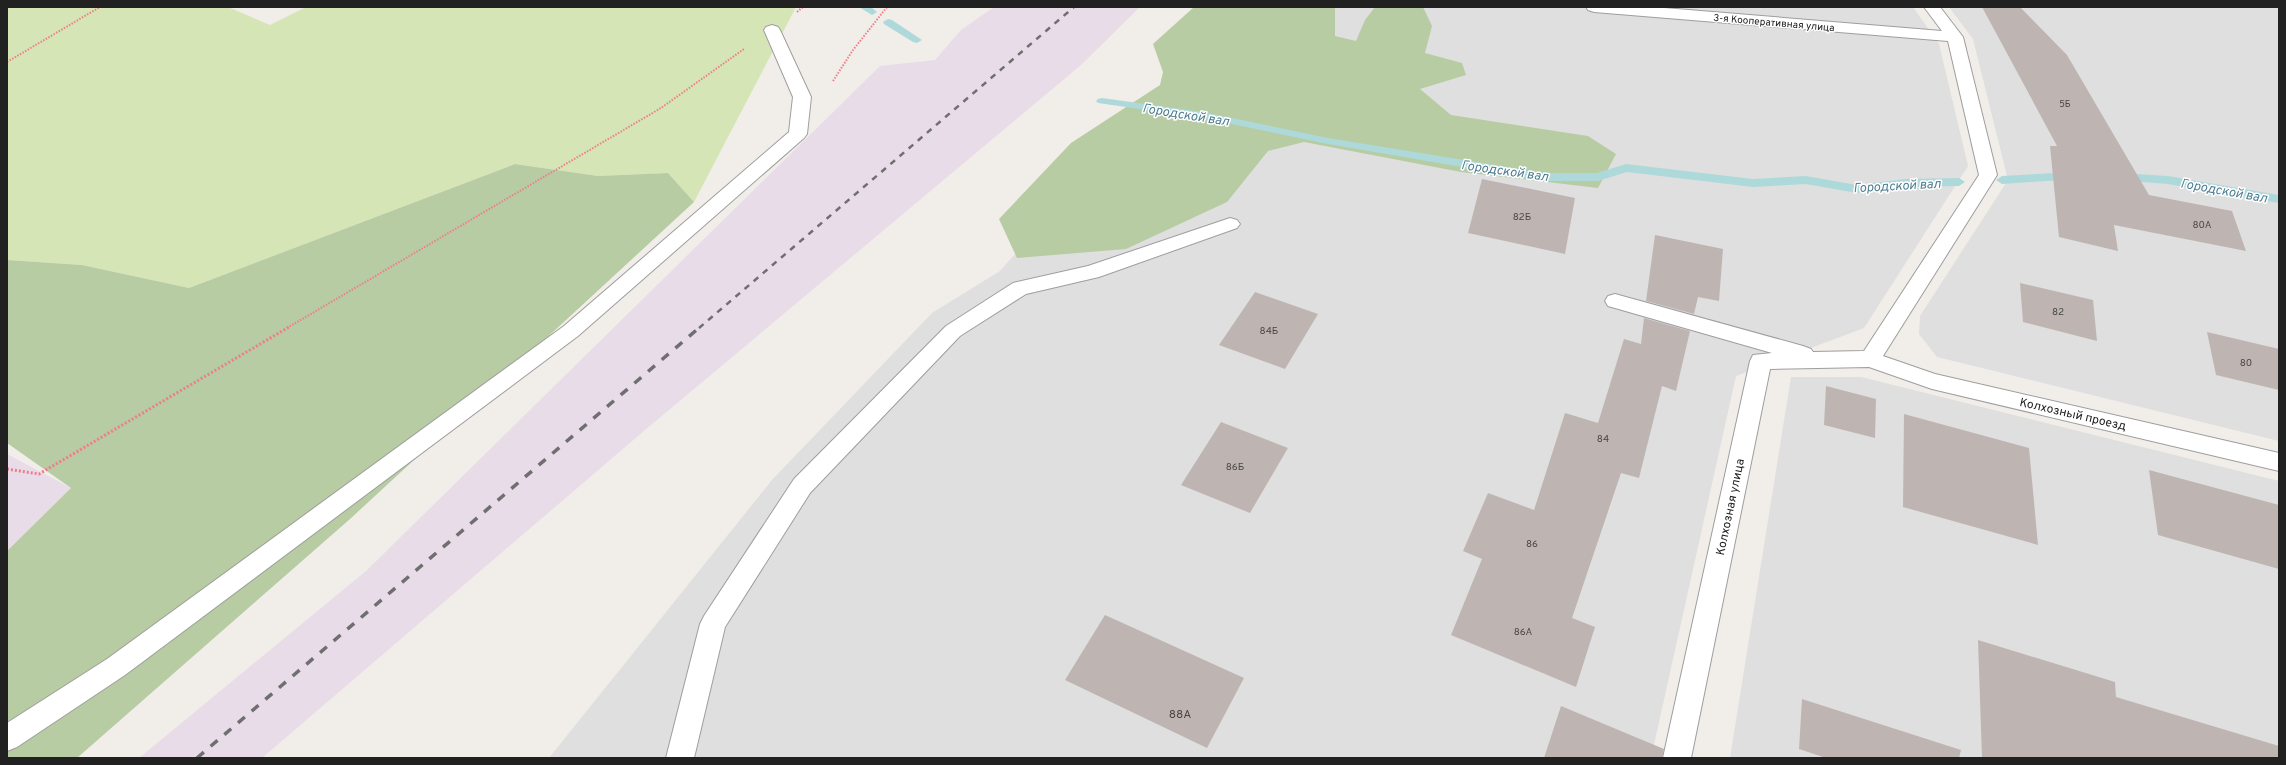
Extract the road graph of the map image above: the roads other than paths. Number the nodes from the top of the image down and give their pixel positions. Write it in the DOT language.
graph roads {
  1 [pos="1594,7"];
  2 [pos="1932,7"];
  3 [pos="772,30"];
  4 [pos="1955,37"];
  5 [pos="1230,224"];
  6 [pos="1615,301"];
  7 [pos="1870,359"];
  8 [pos="1826,360"];
  9 [pos="2279,462"];
  10 [pos="7,738"];
  11 [pos="680,758"];
  12 [pos="1676,758"];
  1 -- 4 [label="street, 3-я Кооперативная улица"];
  2 -- 4 [label="street"];
  3 -- 10 [label="street"];
  4 -- 7 [label="street"];
  5 -- 11 [label="street"];
  6 -- 8 [label="street"];
  7 -- 8 [label="street, Колхозная улица"];
  7 -- 9 [label="street, Колхозный проезд"];
  8 -- 12 [label="street, Колхозная улица"];
}
